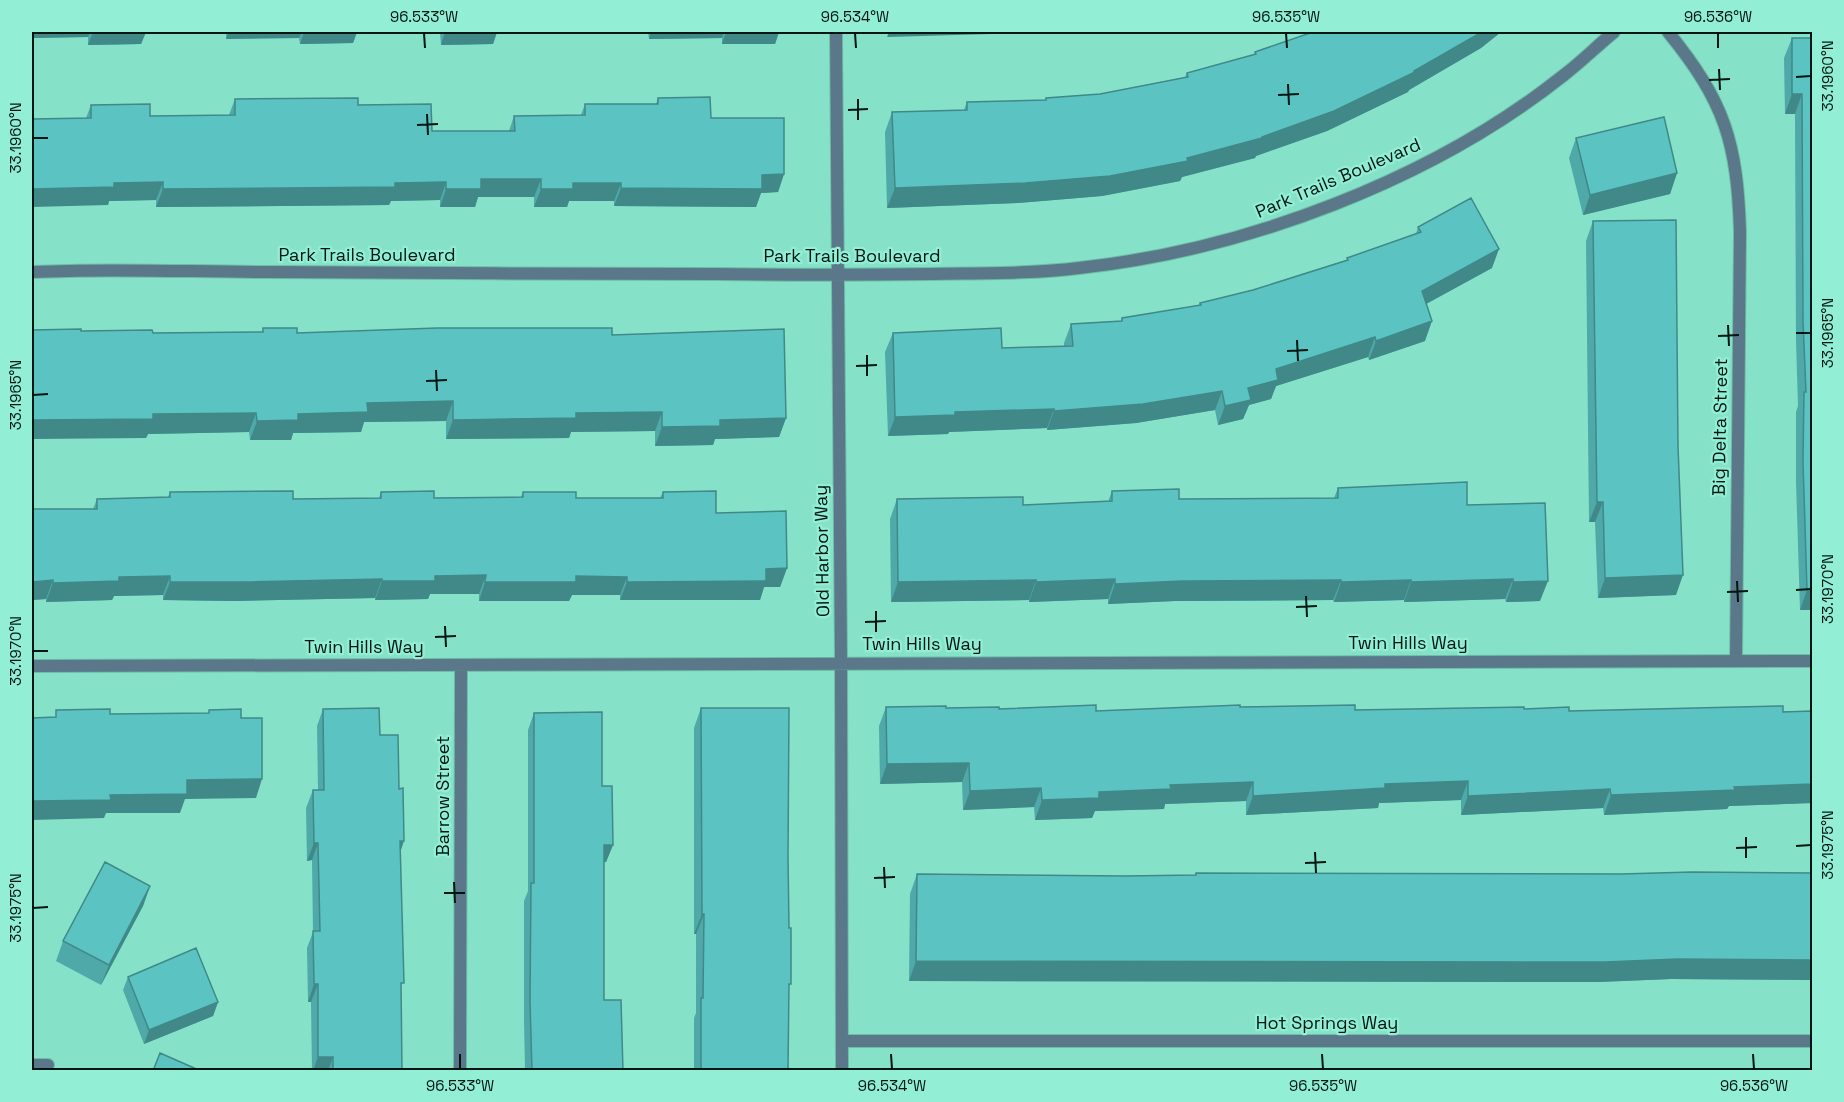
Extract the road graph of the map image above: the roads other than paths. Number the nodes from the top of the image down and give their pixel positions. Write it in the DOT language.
graph roads {
  1 [pos="836,32"];
  2 [pos="1614,32"];
  3 [pos="1668,32"];
  4 [pos="32,272"];
  5 [pos="837,275"];
  6 [pos="1736,661"];
  7 [pos="1812,661"];
  8 [pos="841,662"];
  9 [pos="32,666"];
  10 [pos="460,666"];
  11 [pos="842,1041"];
  12 [pos="1812,1041"];
  13 [pos="32,1065"];
  14 [pos="48,1065"];
  15 [pos="460,1071"];
  16 [pos="842,1071"];
  1 -- 5 [label="street, Old Harbor Way"];
  2 -- 5 [label="street, Park Trails Boulevard"];
  3 -- 6 [label="street, Big Delta Street"];
  4 -- 5 [label="street, Park Trails Boulevard"];
  5 -- 8 [label="street, Old Harbor Way"];
  6 -- 7 [label="street, Twin Hills Way"];
  6 -- 8 [label="street, Twin Hills Way"];
  8 -- 10 [label="street, Twin Hills Way"];
  8 -- 11 [label="street, Old Harbor Way"];
  9 -- 10 [label="street, Twin Hills Way"];
  10 -- 15 [label="street, Barrow Street"];
  11 -- 12 [label="street, Hot Springs Way"];
  11 -- 16 [label="street, Old Harbor Way"];
  13 -- 14 [label="street"];
}
